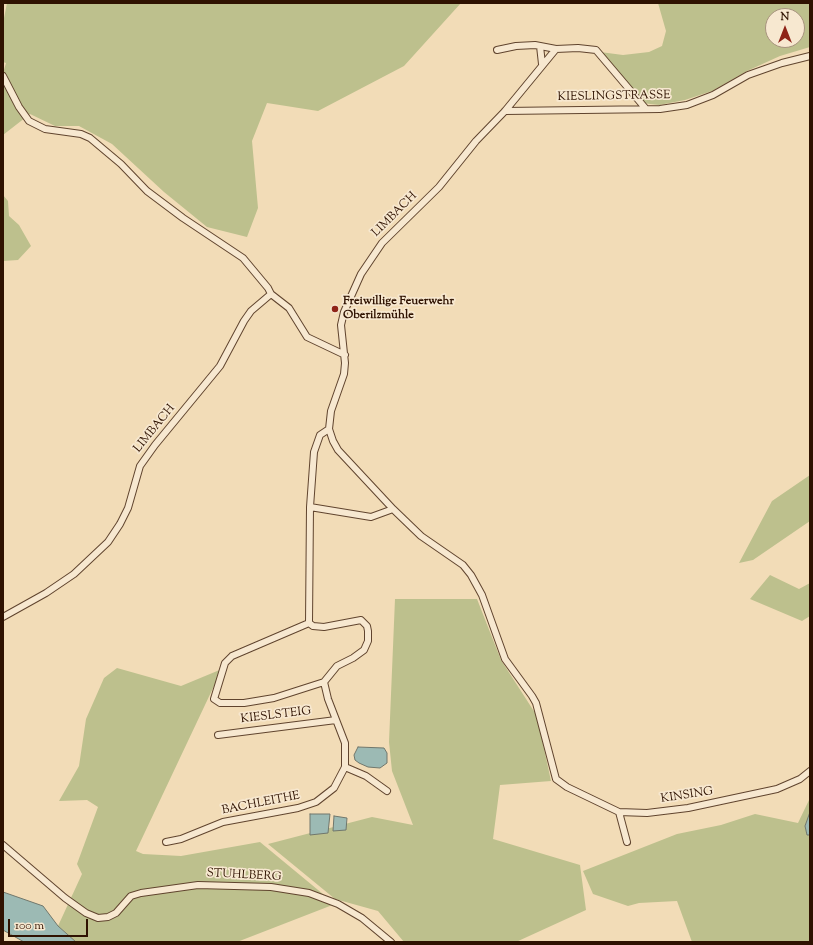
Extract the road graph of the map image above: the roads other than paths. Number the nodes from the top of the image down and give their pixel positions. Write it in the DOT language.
graph roads {
  1 [pos="540,46"];
  2 [pos="556,49"];
  3 [pos="496,50"];
  4 [pos="810,56"];
  5 [pos="542,64"];
  6 [pos="3,76"];
  7 [pos="646,109"];
  8 [pos="505,111"];
  9 [pos="270,294"];
  10 [pos="344,354"];
  11 [pos="329,429"];
  12 [pos="310,507"];
  13 [pos="393,509"];
  14 [pos="3,617"];
  15 [pos="309,623"];
  16 [pos="324,682"];
  17 [pos="336,720"];
  18 [pos="218,735"];
  19 [pos="345,767"];
  20 [pos="810,772"];
  21 [pos="387,791"];
  22 [pos="619,812"];
  23 [pos="166,842"];
  24 [pos="627,842"];
  25 [pos="3,845"];
  26 [pos="391,942"];
  1 -- 2 [label="street"];
  1 -- 3 [label="street"];
  1 -- 5 [label="street"];
  2 -- 5 [label="street, LIMBACH"];
  2 -- 7 [label="street"];
  4 -- 7 [label="street, KIESLINGSTRASSE"];
  5 -- 8 [label="street, LIMBACH"];
  6 -- 9 [label="street"];
  7 -- 8 [label="street, KIESLINGSTRASSE"];
  8 -- 10 [label="street, LIMBACH"];
  9 -- 10 [label="street"];
  9 -- 14 [label="street, LIMBACH"];
  10 -- 11 [label="street, LIMBACH"];
  11 -- 12 [label="street"];
  11 -- 13 [label="street"];
  12 -- 13 [label="street"];
  12 -- 15 [label="street"];
  13 -- 22 [label="street, KINSING"];
  15 -- 16 [label="street"];
  15 -- 16 [label="street, KIESLSTEIG"];
  16 -- 17 [label="street, BACHLEITHE"];
  17 -- 18 [label="street, KIESLSTEIG"];
  17 -- 19 [label="street, BACHLEITHE"];
  19 -- 21 [label="street"];
  19 -- 23 [label="street, BACHLEITHE"];
  20 -- 22 [label="street, KINSING"];
  22 -- 24 [label="street"];
  25 -- 26 [label="street, STUHLBERG"];
}
